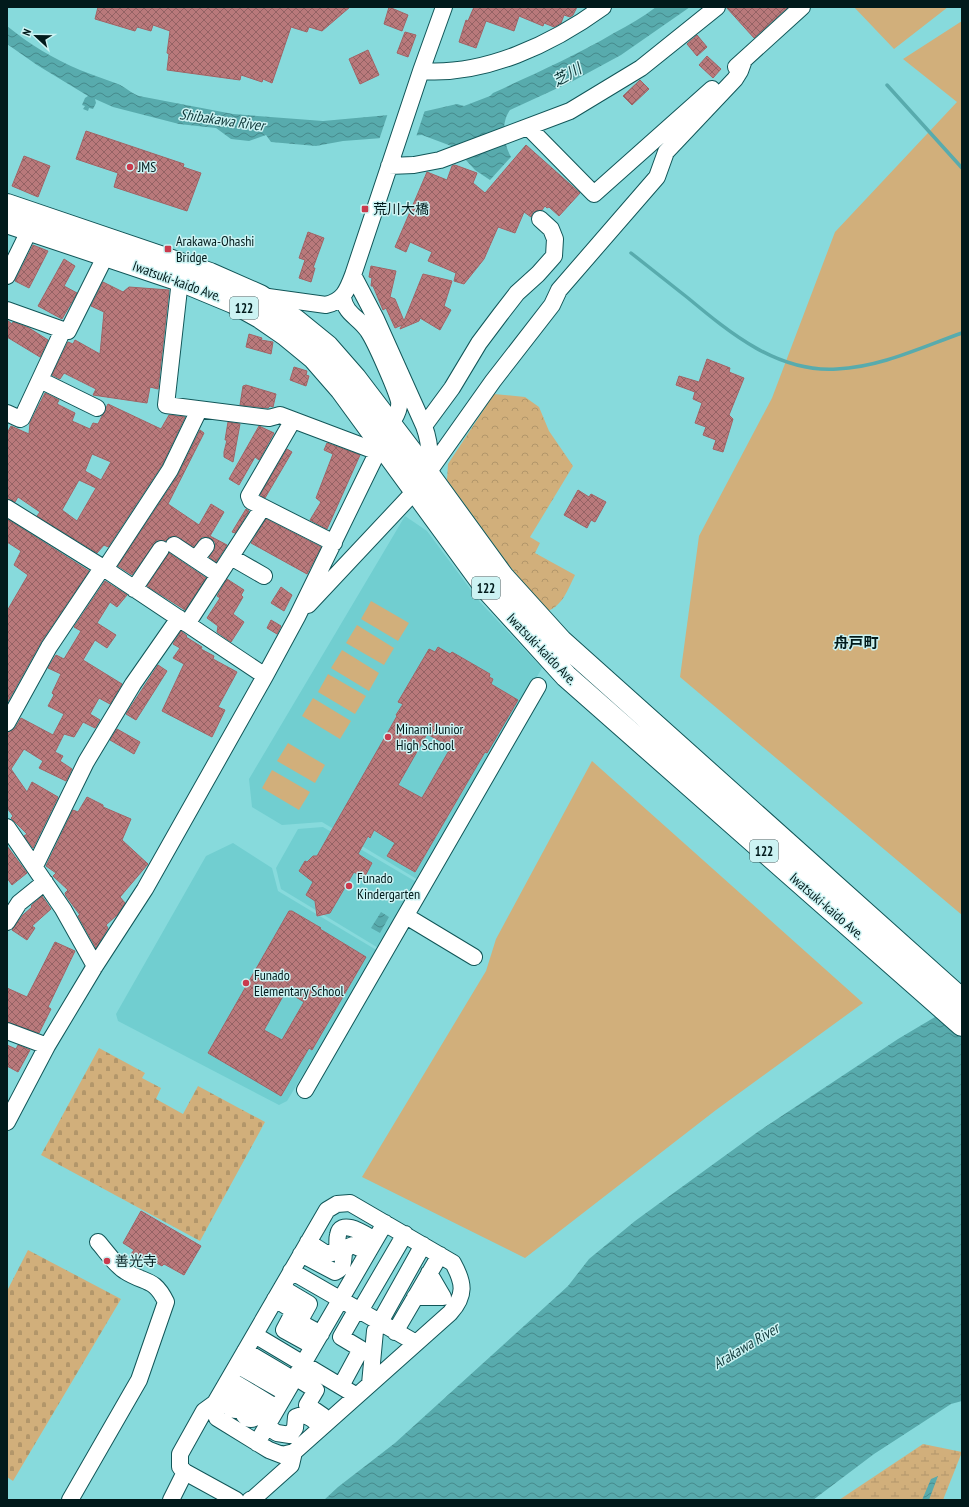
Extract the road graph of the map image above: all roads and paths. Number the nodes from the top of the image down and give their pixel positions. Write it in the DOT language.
graph roads {
  1 [pos="444,7"];
  2 [pos="717,7"];
  3 [pos="802,7"];
  4 [pos="597,8"];
  5 [pos="744,60"];
  6 [pos="421,71"];
  7 [pos="529,128"];
  8 [pos="391,160"];
  9 [pos="7,206"];
  10 [pos="540,219"];
  11 [pos="7,222"];
  12 [pos="30,230"];
  13 [pos="106,255"];
  14 [pos="354,275"];
  15 [pos="7,276"];
  16 [pos="180,280"];
  17 [pos="260,296"];
  18 [pos="343,298"];
  19 [pos="7,310"];
  20 [pos="63,330"];
  21 [pos="40,380"];
  22 [pos="97,408"];
  23 [pos="199,410"];
  24 [pos="7,413"];
  25 [pos="394,419"];
  26 [pos="293,420"];
  27 [pos="424,426"];
  28 [pos="428,474"];
  29 [pos="415,491"];
  30 [pos="264,507"];
  31 [pos="7,508"];
  32 [pos="334,544"];
  33 [pos="206,546"];
  34 [pos="231,557"];
  35 [pos="196,559"];
  36 [pos="104,568"];
  37 [pos="219,575"];
  38 [pos="264,576"];
  39 [pos="134,588"];
  40 [pos="297,616"];
  41 [pos="183,621"];
  42 [pos="265,676"];
  43 [pos="538,686"];
  44 [pos="7,723"];
  45 [pos="7,827"];
  46 [pos="35,866"];
  47 [pos="45,882"];
  48 [pos="406,916"];
  49 [pos="7,922"];
  50 [pos="474,956"];
  51 [pos="95,966"];
  52 [pos="962,1000"];
  53 [pos="962,1025"];
  54 [pos="7,1031"];
  55 [pos="47,1046"];
  56 [pos="305,1090"];
  57 [pos="7,1122"];
  58 [pos="385,1223"];
  59 [pos="404,1234"];
  60 [pos="98,1242"];
  61 [pos="423,1245"];
  62 [pos="372,1246"];
  63 [pos="304,1248"];
  64 [pos="440,1255"];
  65 [pos="291,1271"];
  66 [pos="429,1273"];
  67 [pos="278,1293"];
  68 [pos="415,1297"];
  69 [pos="340,1300"];
  70 [pos="358,1310"];
  71 [pos="379,1322"];
  72 [pos="395,1332"];
  73 [pos="254,1335"];
  74 [pos="317,1340"];
  75 [pos="416,1344"];
  76 [pos="241,1358"];
  77 [pos="295,1378"];
  78 [pos="229,1379"];
  79 [pos="370,1384"];
  80 [pos="341,1386"];
  81 [pos="357,1396"];
  82 [pos="215,1403"];
  83 [pos="277,1408"];
  84 [pos="233,1413"];
  85 [pos="265,1421"];
  86 [pos="326,1424"];
  87 [pos="257,1442"];
  88 [pos="294,1452"];
  89 [pos="185,1472"];
  90 [pos="70,1500"];
  91 [pos="171,1500"];
  92 [pos="236,1500"];
  93 [pos="250,1500"];
  1 -- 6 [label="street"];
  2 -- 7 [label="street"];
  3 -- 5 [label="street"];
  4 -- 6 [label="street"];
  5 -- 7 [label="street"];
  5 -- 28 [label="street"];
  6 -- 8 [label="street"];
  7 -- 8 [label="street"];
  8 -- 14 [label="street"];
  9 -- 17 [label="highway, Iwatsuki-kaido Ave. / 122"];
  10 -- 27 [label="street"];
  11 -- 12 [label="highway, Iwatsuki-kaido Ave. / 122"];
  12 -- 13 [label="highway, Iwatsuki-kaido Ave. / 122"];
  12 -- 15 [label="street"];
  13 -- 16 [label="highway, Iwatsuki-kaido Ave. / 122"];
  13 -- 20 [label="street"];
  14 -- 18 [label="street"];
  14 -- 27 [label="street"];
  16 -- 23 [label="street"];
  16 -- 29 [label="highway, Iwatsuki-kaido Ave. / 122"];
  17 -- 18 [label="street"];
  17 -- 28 [label="highway, Iwatsuki-kaido Ave. / 122"];
  18 -- 25 [label="street"];
  19 -- 20 [label="street"];
  20 -- 21 [label="street"];
  21 -- 22 [label="street"];
  21 -- 24 [label="street"];
  23 -- 26 [label="street"];
  23 -- 36 [label="street"];
  26 -- 30 [label="street"];
  26 -- 32 [label="street"];
  27 -- 28 [label="street"];
  28 -- 29 [label="street"];
  28 -- 52 [label="highway, Iwatsuki-kaido Ave. / 122"];
  29 -- 40 [label="street"];
  29 -- 53 [label="highway, Iwatsuki-kaido Ave. / 122"];
  30 -- 32 [label="street"];
  30 -- 34 [label="street"];
  31 -- 36 [label="street"];
  32 -- 40 [label="street"];
  33 -- 35 [label="street"];
  34 -- 37 [label="street"];
  34 -- 38 [label="street"];
  35 -- 37 [label="street"];
  35 -- 39 [label="street"];
  36 -- 39 [label="street"];
  36 -- 44 [label="street"];
  37 -- 41 [label="street"];
  39 -- 41 [label="street"];
  40 -- 42 [label="street"];
  41 -- 42 [label="street"];
  41 -- 46 [label="street"];
  42 -- 51 [label="street"];
  43 -- 48 [label="street"];
  45 -- 46 [label="street"];
  46 -- 47 [label="street"];
  47 -- 49 [label="street"];
  47 -- 51 [label="street"];
  48 -- 50 [label="street"];
  48 -- 56 [label="street"];
  51 -- 55 [label="street"];
  54 -- 55 [label="street"];
  55 -- 57 [label="street"];
  58 -- 59 [label="street"];
  58 -- 62 [label="street"];
  58 -- 63 [label="street"];
  59 -- 61 [label="street"];
  59 -- 70 [label="street"];
  60 -- 90 [label="street"];
  61 -- 64 [label="street"];
  61 -- 71 [label="street"];
  62 -- 63 [label="street"];
  62 -- 69 [label="street"];
  63 -- 65 [label="street"];
  64 -- 66 [label="street"];
  64 -- 75 [label="street"];
  65 -- 67 [label="street"];
  65 -- 69 [label="street"];
  66 -- 68 [label="street"];
  66 -- 68 [label="street"];
  67 -- 73 [label="street"];
  67 -- 74 [label="street"];
  68 -- 72 [label="street"];
  69 -- 70 [label="street"];
  69 -- 74 [label="street"];
  70 -- 71 [label="street"];
  70 -- 80 [label="street"];
  71 -- 72 [label="street"];
  71 -- 79 [label="street"];
  72 -- 75 [label="street"];
  73 -- 76 [label="street"];
  73 -- 77 [label="street"];
  74 -- 77 [label="street"];
  75 -- 79 [label="street"];
  76 -- 77 [label="street"];
  76 -- 78 [label="street"];
  77 -- 80 [label="street"];
  77 -- 83 [label="street"];
  77 -- 86 [label="street"];
  78 -- 82 [label="street"];
  78 -- 83 [label="street"];
  79 -- 81 [label="street"];
  80 -- 81 [label="street"];
  81 -- 86 [label="street"];
  82 -- 84 [label="street"];
  82 -- 89 [label="street"];
  83 -- 85 [label="street"];
  84 -- 85 [label="street"];
  84 -- 87 [label="street"];
  85 -- 86 [label="street"];
  85 -- 87 [label="street"];
  86 -- 88 [label="street"];
  87 -- 88 [label="street"];
  88 -- 93 [label="street"];
  89 -- 91 [label="street"];
  89 -- 92 [label="street"];
}
